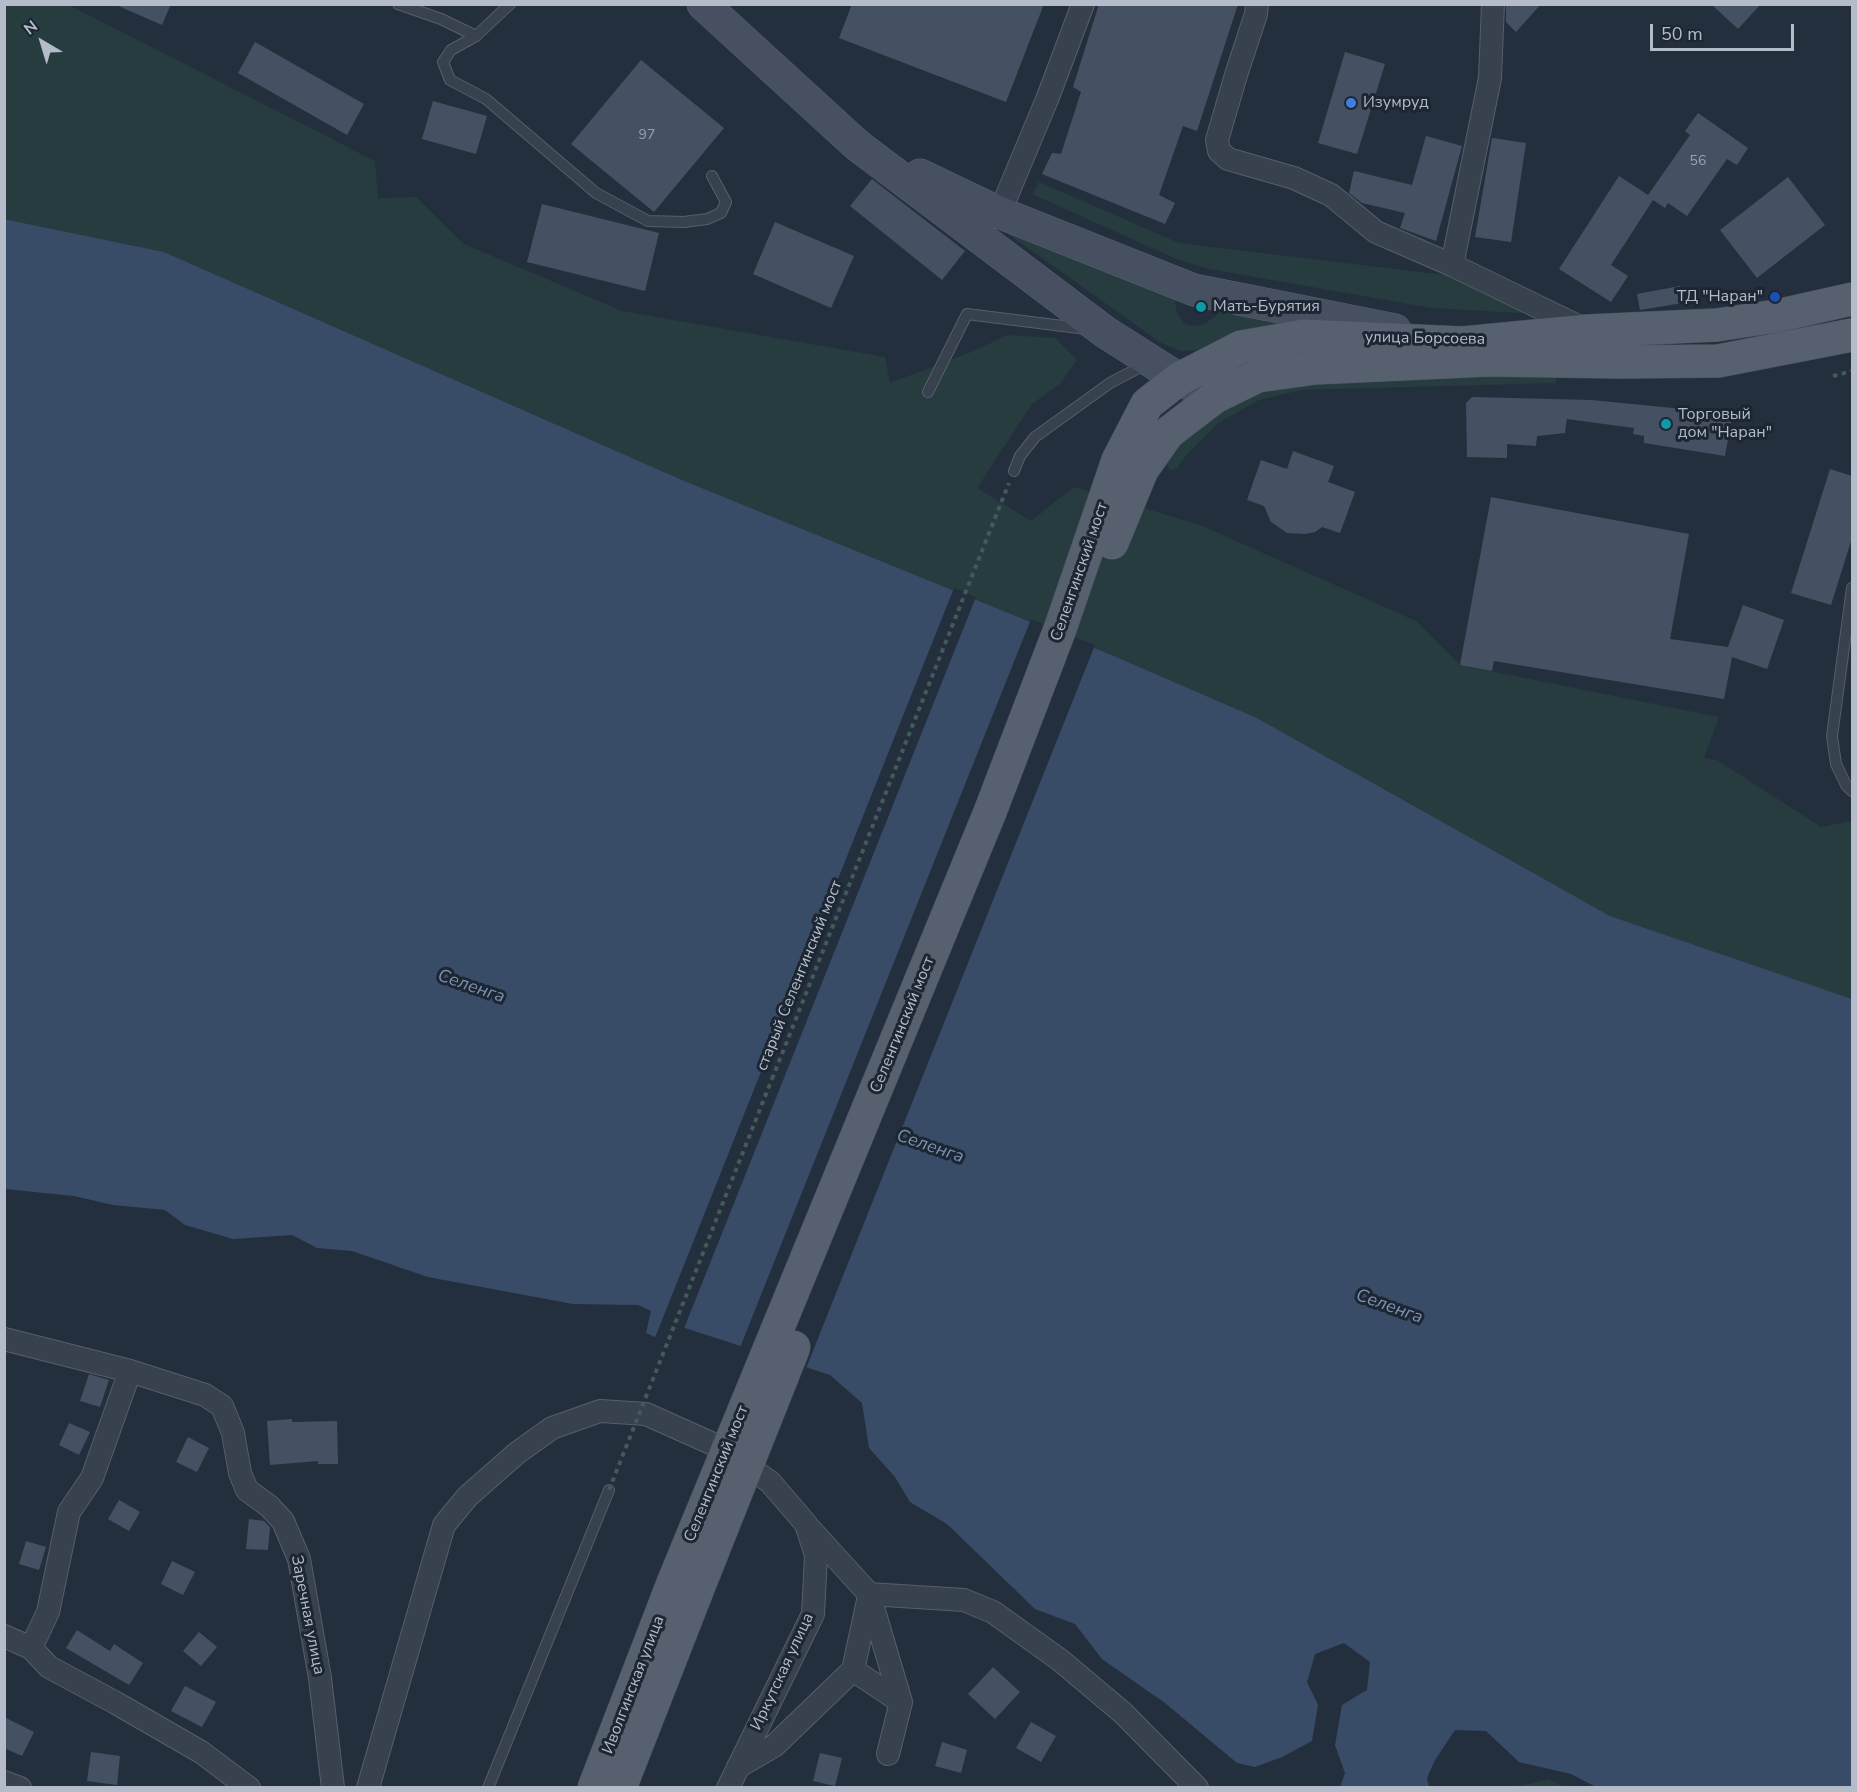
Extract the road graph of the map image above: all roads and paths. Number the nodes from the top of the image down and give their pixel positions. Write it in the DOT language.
graph roads {
  1 [pos="398,4"];
  2 [pos="510,4"];
  3 [pos="702,4"];
  4 [pos="1083,4"];
  5 [pos="1257,4"];
  6 [pos="1493,4"];
  7 [pos="476,36"];
  8 [pos="857,145"];
  9 [pos="712,176"];
  10 [pos="1000,212"];
  11 [pos="1452,265"];
  12 [pos="1852,298"];
  13 [pos="1587,331"];
  14 [pos="1105,332"];
  15 [pos="1852,335"];
  16 [pos="1463,343"];
  17 [pos="1151,361"];
  18 [pos="1852,371"];
  19 [pos="1833,376"];
  20 [pos="1179,379"];
  21 [pos="928,392"];
  22 [pos="1215,397"];
  23 [pos="1147,404"];
  24 [pos="1130,465"];
  25 [pos="1014,471"];
  26 [pos="1852,588"];
  27 [pos="1852,791"];
  28 [pos="4,1339"];
  29 [pos="130,1371"];
  30 [pos="609,1490"];
  31 [pos="806,1524"];
  32 [pos="685,1587"];
  33 [pos="869,1594"];
  34 [pos="4,1636"];
  35 [pos="31,1648"];
  36 [pos="853,1670"];
  37 [pos="901,1702"];
  38 [pos="888,1754"];
  39 [pos="738,1767"];
  40 [pos="4,1782"];
  41 [pos="20,1788"];
  42 [pos="249,1788"];
  43 [pos="333,1788"];
  44 [pos="368,1788"];
  45 [pos="488,1788"];
  46 [pos="594,1788"];
  47 [pos="620,1788"];
  48 [pos="728,1788"];
  49 [pos="1197,1788"];
  1 -- 7 [label="lane"];
  2 -- 7 [label="lane"];
  3 -- 8 [label="street"];
  4 -- 10 [label="street"];
  5 -- 11 [label="street"];
  6 -- 11 [label="street"];
  7 -- 9 [label="lane"];
  8 -- 10 [label="street"];
  8 -- 14 [label="street"];
  10 -- 16 [label="street"];
  11 -- 13 [label="street"];
  12 -- 13 [label="main road, улица Борсоева"];
  13 -- 16 [label="main road, улица Борсоева"];
  14 -- 17 [label="street"];
  14 -- 21 [label="lane"];
  15 -- 22 [label="main road, улица Борсоева"];
  16 -- 20 [label="main road, улица Борсоева"];
  17 -- 20 [label="street"];
  17 -- 23 [label="street"];
  17 -- 25 [label="lane"];
  18 -- 19 [label="path"];
  20 -- 22 [label="street"];
  20 -- 23 [label="main road, улица Борсоева"];
  22 -- 24 [label="main road, улица Борсоева"];
  23 -- 24 [label="main road, улица Борсоева"];
  24 -- 32 [label="main road, Селенгинский мост, bridge"];
  25 -- 30 [label="path, старый Селенгинский мост, bridge"];
  26 -- 27 [label="lane"];
  28 -- 29 [label="street, Заречная улица"];
  29 -- 35 [label="street"];
  29 -- 43 [label="street, Заречная улица"];
  30 -- 45 [label="lane"];
  31 -- 33 [label="street"];
  31 -- 39 [label="street, Иркутская улица"];
  31 -- 44 [label="street, Иркутская улица"];
  32 -- 46 [label="main road, Иволгинская улица"];
  32 -- 47 [label="main road, Иволгинская улица"];
  33 -- 36 [label="street"];
  33 -- 37 [label="street"];
  33 -- 49 [label="street"];
  34 -- 35 [label="street"];
  35 -- 42 [label="street"];
  36 -- 37 [label="street"];
  36 -- 39 [label="street"];
  37 -- 38 [label="street"];
  39 -- 48 [label="street, Иркутская улица"];
  40 -- 41 [label="street"];
}
